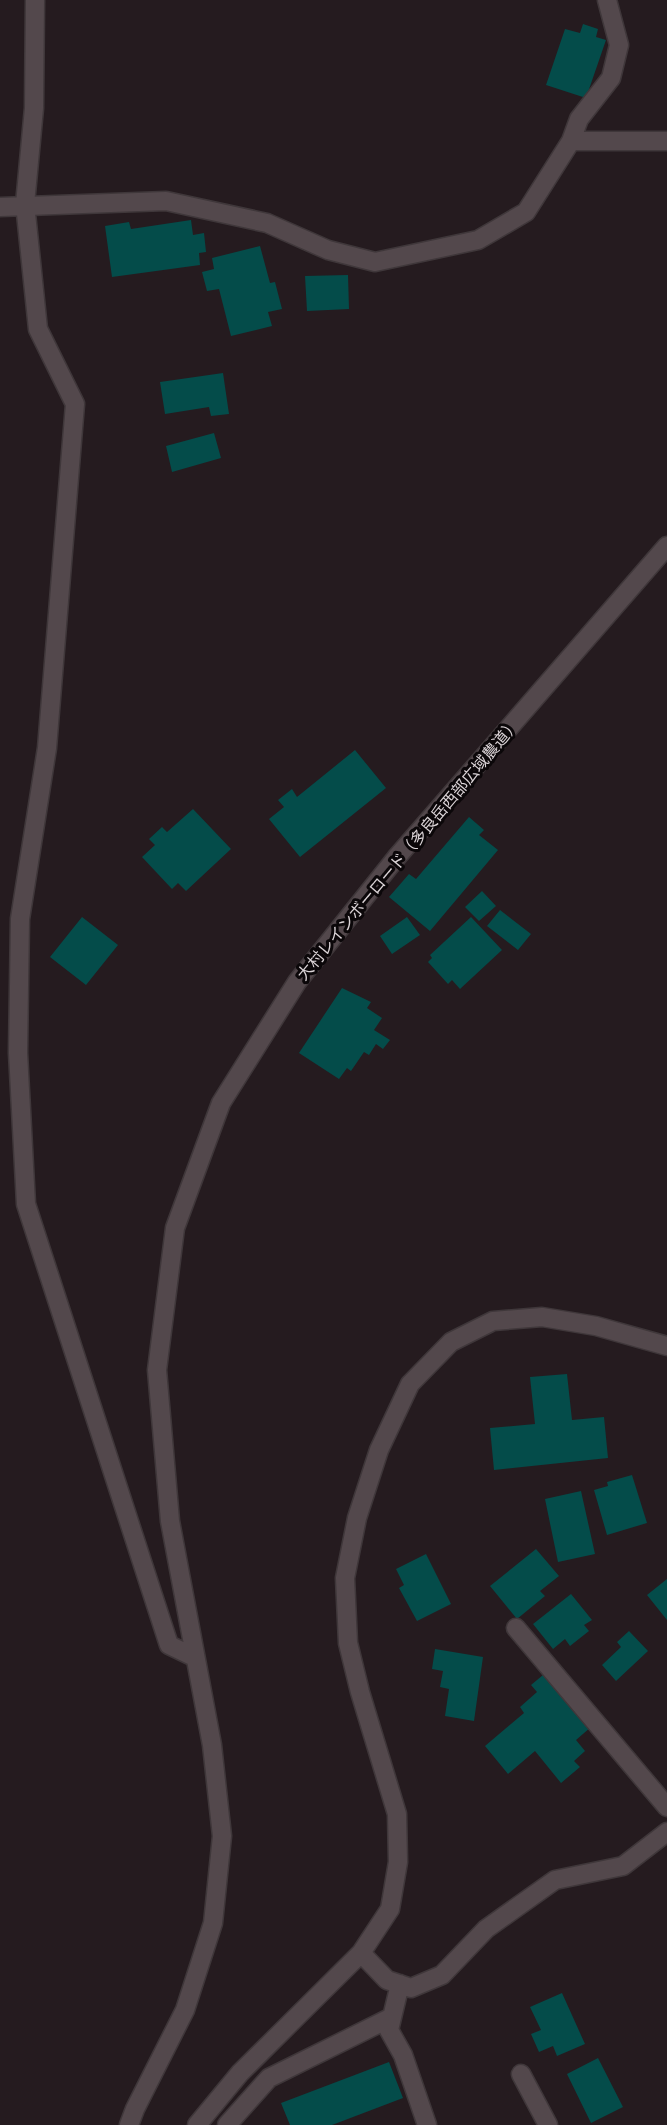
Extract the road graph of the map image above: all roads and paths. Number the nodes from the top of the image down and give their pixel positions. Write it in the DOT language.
graph roads {
  1 [pos="35,0"];
  2 [pos="607,0"];
  3 [pos="571,141"];
  4 [pos="667,141"];
  5 [pos="25,204"];
  6 [pos="0,207"];
  7 [pos="667,546"];
  8 [pos="667,1346"];
  9 [pos="516,1628"];
  10 [pos="194,1657"];
  11 [pos="667,1807"];
  12 [pos="667,1832"];
  13 [pos="361,1953"];
  14 [pos="400,1984"];
  15 [pos="392,2017"];
  16 [pos="520,2074"];
  17 [pos="129,2125"];
  18 [pos="197,2125"];
  19 [pos="227,2125"];
  20 [pos="427,2125"];
  21 [pos="548,2125"];
  1 -- 5 [label="street"];
  2 -- 3 [label="street"];
  3 -- 4 [label="street"];
  3 -- 5 [label="street"];
  5 -- 6 [label="street"];
  5 -- 10 [label="street"];
  7 -- 10 [label="street, 大村レインボーロード（多良岳西部広域農道）"];
  8 -- 13 [label="street"];
  9 -- 11 [label="street"];
  10 -- 17 [label="street, 大村レインボーロード（多良岳西部広域農道）"];
  12 -- 14 [label="street"];
  13 -- 14 [label="street"];
  13 -- 18 [label="street"];
  14 -- 15 [label="street"];
  15 -- 19 [label="street"];
  15 -- 20 [label="street"];
  16 -- 21 [label="street"];
}
